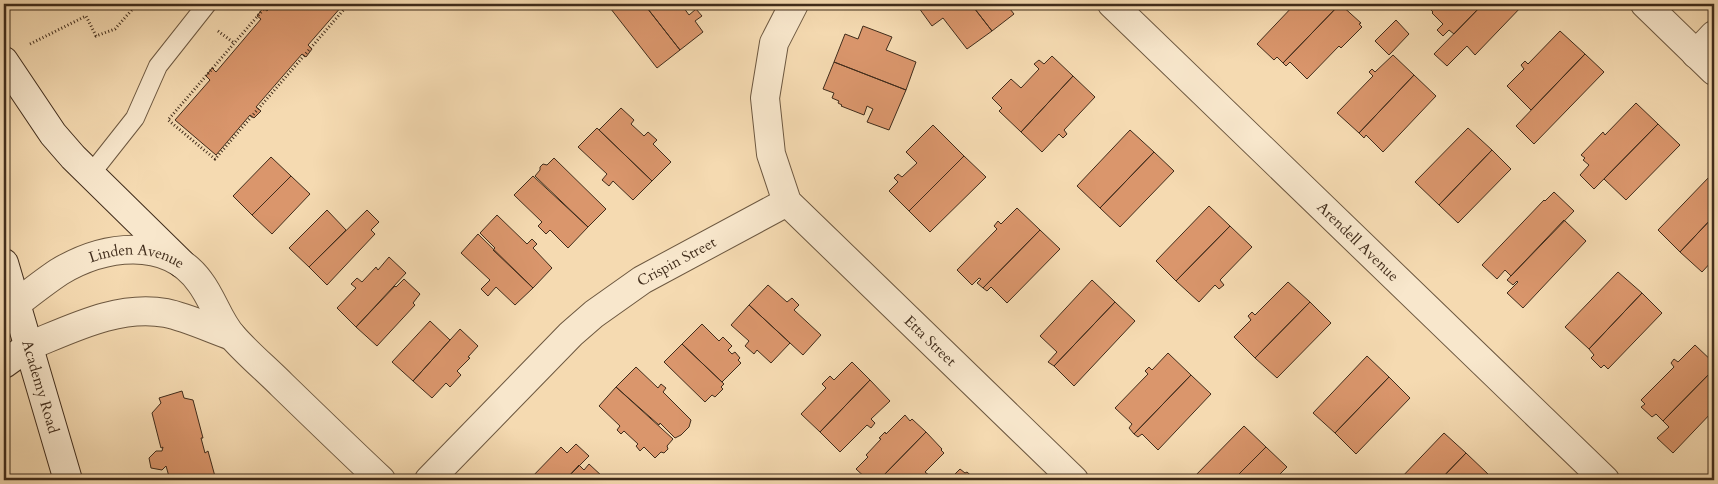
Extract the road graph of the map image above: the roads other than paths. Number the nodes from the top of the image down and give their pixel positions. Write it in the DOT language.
graph roads {
  1 [pos="206,4"];
  2 [pos="794,4"];
  3 [pos="1112,4"];
  4 [pos="1645,4"];
  5 [pos="1708,54"];
  6 [pos="4,61"];
  7 [pos="90,175"];
  8 [pos="787,202"];
  9 [pos="4,263"];
  10 [pos="181,263"];
  11 [pos="10,308"];
  12 [pos="232,336"];
  13 [pos="29,346"];
  14 [pos="4,364"];
  15 [pos="68,480"];
  16 [pos="381,480"];
  17 [pos="429,480"];
  18 [pos="1074,480"];
  19 [pos="1605,480"];
  1 -- 7 [label="lane"];
  2 -- 8 [label="street"];
  3 -- 19 [label="street, Arendell Avenue"];
  4 -- 5 [label="street"];
  6 -- 7 [label="street"];
  7 -- 10 [label="street"];
  8 -- 17 [label="street, Crispin Street"];
  8 -- 18 [label="street, Etta Street"];
  9 -- 11 [label="street, Academy Road"];
  10 -- 11 [label="street, Linden Avenue"];
  10 -- 12 [label="street, Linden Avenue"];
  11 -- 13 [label="street, Academy Road"];
  12 -- 13 [label="street, Linden Avenue"];
  12 -- 16 [label="street, Linden Avenue"];
  13 -- 14 [label="street, Linden Avenue"];
  13 -- 15 [label="street, Academy Road"];
}
